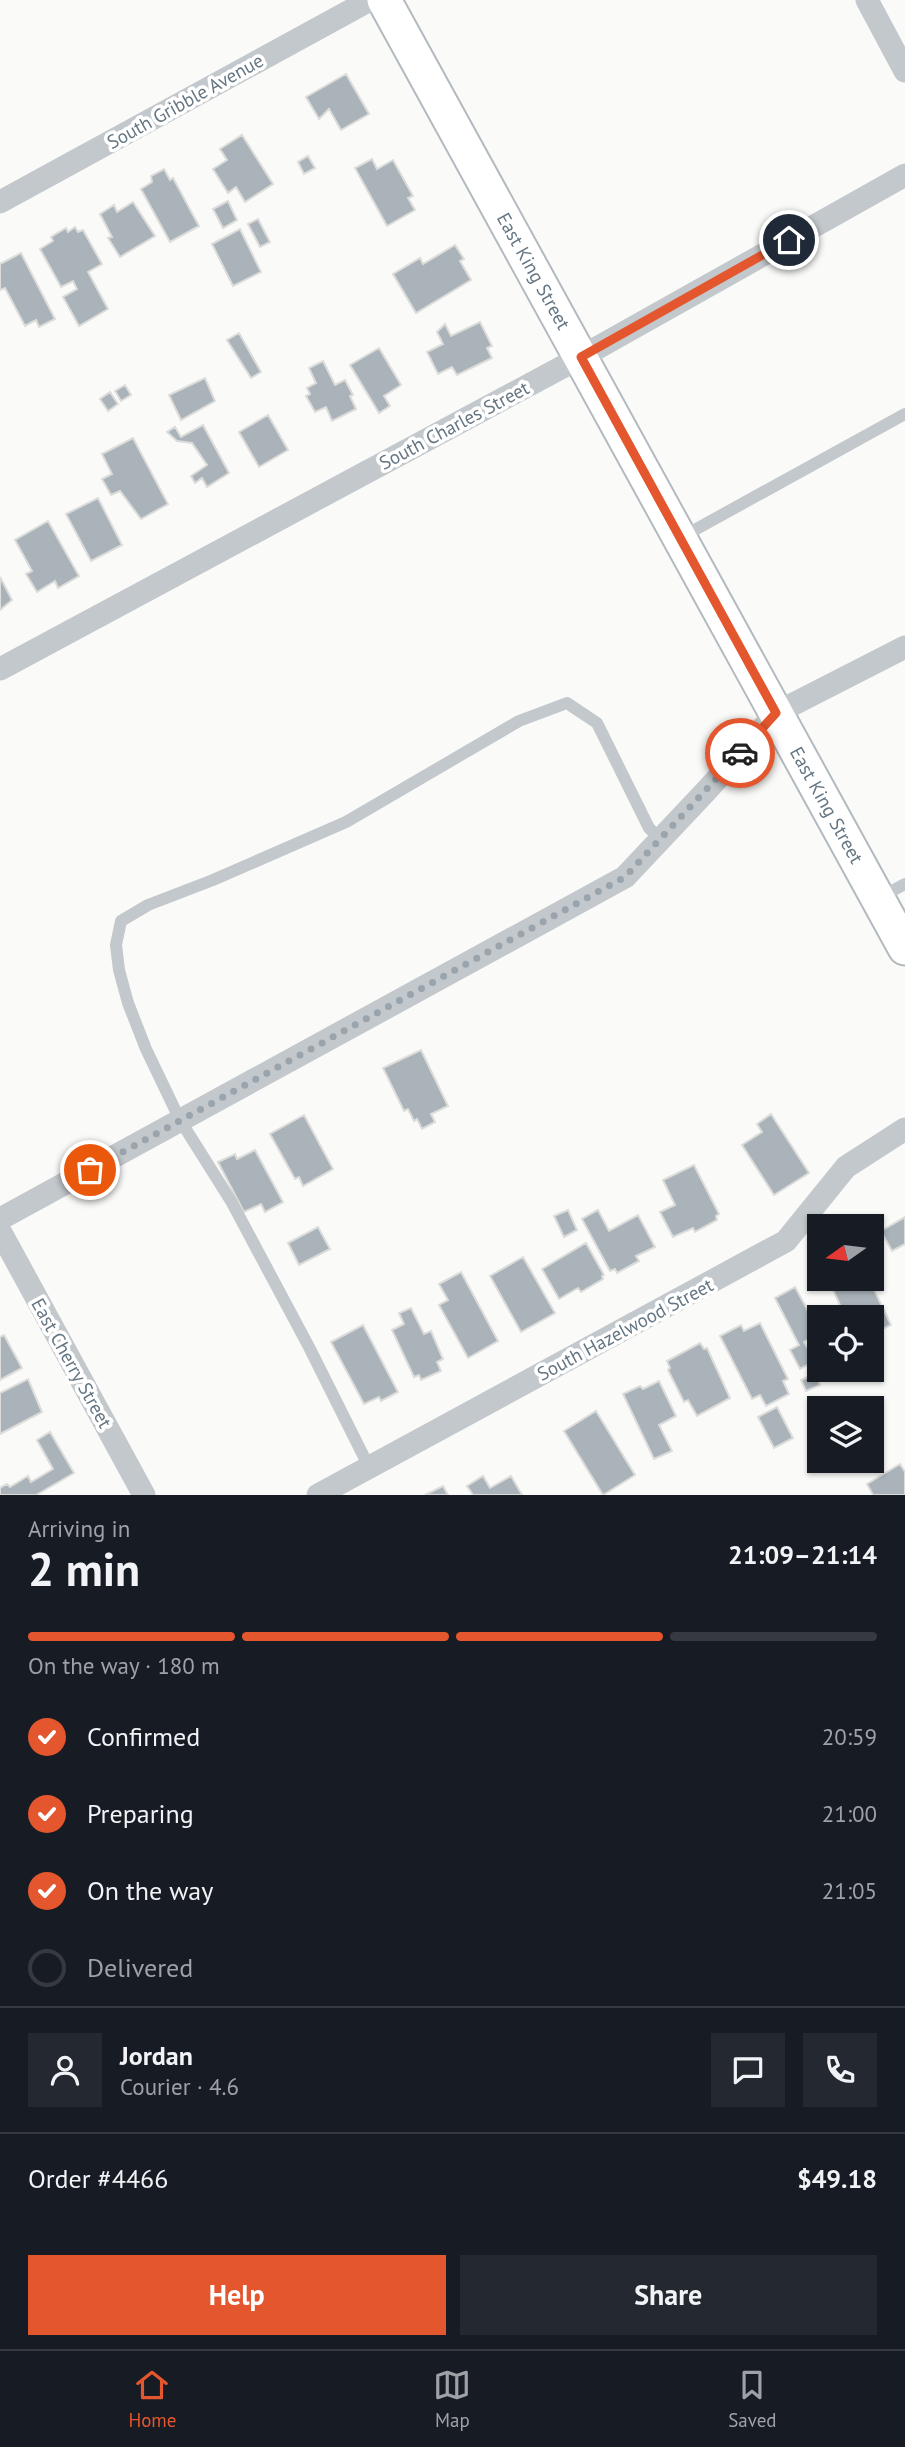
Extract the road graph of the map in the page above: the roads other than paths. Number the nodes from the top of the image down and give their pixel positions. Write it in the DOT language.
graph roads {
  1 [pos="370,0"];
  2 [pos="384,0"];
  3 [pos="867,0"];
  4 [pos="905,71"];
  5 [pos="905,175"];
  6 [pos="0,202"];
  7 [pos="581,357"];
  8 [pos="905,414"];
  9 [pos="680,538"];
  10 [pos="905,647"];
  11 [pos="0,669"];
  12 [pos="776,713"];
  13 [pos="660,839"];
  14 [pos="892,891"];
  15 [pos="905,948"];
  16 [pos="180,1120"];
  17 [pos="905,1129"];
  18 [pos="0,1220"];
  19 [pos="0,1231"];
  20 [pos="369,1467"];
  21 [pos="144,1495"];
  22 [pos="318,1495"];
  1 -- 6 [label="street, South Gribble Avenue"];
  2 -- 7 [label="street, East King Street"];
  3 -- 4 [label="street"];
  5 -- 7 [label="street, South Charles Street"];
  7 -- 9 [label="street, East King Street"];
  7 -- 11 [label="street, South Charles Street"];
  8 -- 9 [label="lane"];
  9 -- 12 [label="street, East King Street"];
  10 -- 12 [label="street"];
  12 -- 13 [label="street"];
  12 -- 14 [label="street, East King Street"];
  13 -- 16 [label="street"];
  13 -- 16 [label="lane"];
  14 -- 15 [label="street, East King Street"];
  16 -- 18 [label="street"];
  16 -- 20 [label="lane"];
  17 -- 20 [label="street, South Hazelwood Street"];
  19 -- 21 [label="street, East Cherry Street"];
  20 -- 22 [label="street, South Hazelwood Street"];
}
